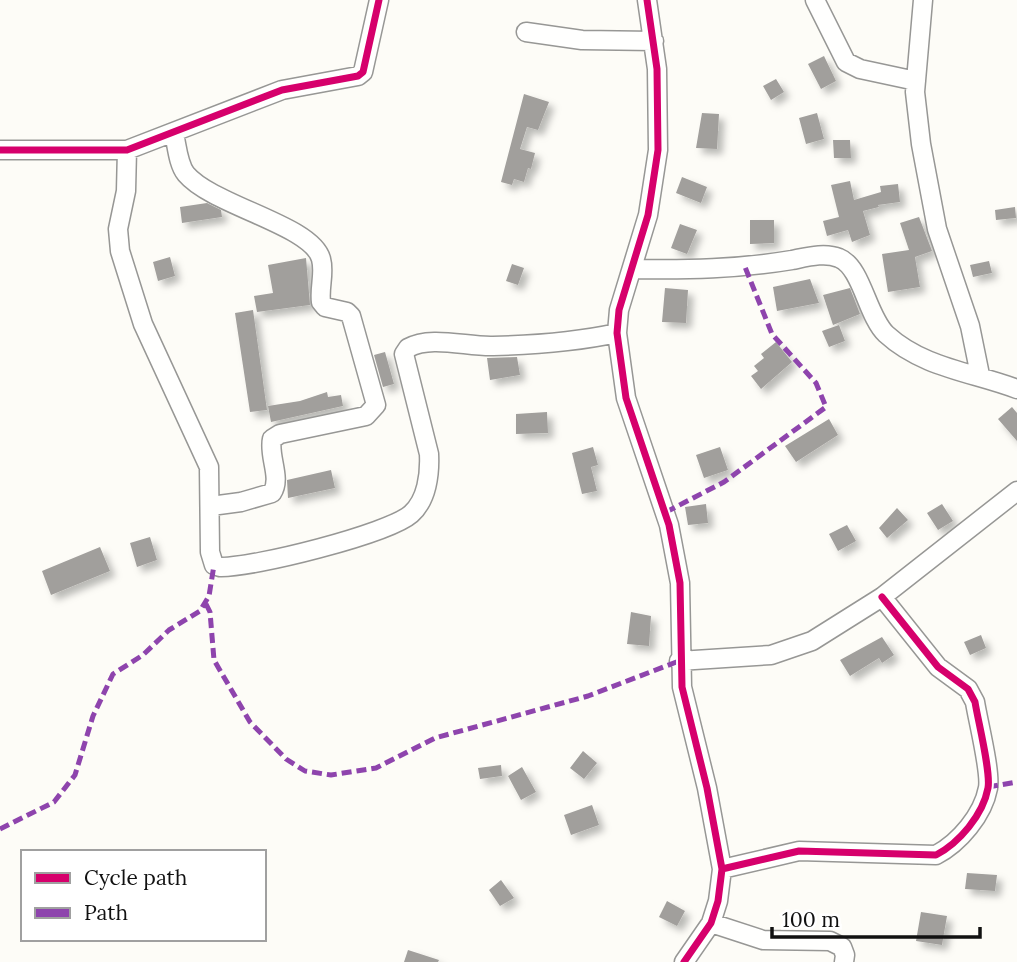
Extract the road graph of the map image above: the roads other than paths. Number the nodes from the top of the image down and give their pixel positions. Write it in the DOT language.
graph roads {
  1 [pos="379,0"];
  2 [pos="647,0"];
  3 [pos="815,0"];
  4 [pos="922,0"];
  5 [pos="526,33"];
  6 [pos="654,41"];
  7 [pos="916,81"];
  8 [pos="174,133"];
  9 [pos="0,150"];
  10 [pos="127,150"];
  11 [pos="633,269"];
  12 [pos="617,333"];
  13 [pos="980,375"];
  14 [pos="1017,389"];
  15 [pos="1017,491"];
  16 [pos="211,506"];
  17 [pos="881,597"];
  18 [pos="679,661"];
  19 [pos="722,869"];
  20 [pos="711,923"];
  21 [pos="684,962"];
  22 [pos="844,962"];
  1 -- 8 [label="street"];
  2 -- 6 [label="street"];
  3 -- 7 [label="street"];
  4 -- 7 [label="street"];
  5 -- 6 [label="street"];
  6 -- 11 [label="street"];
  7 -- 13 [label="street"];
  8 -- 10 [label="street"];
  8 -- 16 [label="street"];
  9 -- 10 [label="street"];
  10 -- 16 [label="street"];
  11 -- 12 [label="street"];
  11 -- 13 [label="street"];
  12 -- 16 [label="street"];
  12 -- 18 [label="street"];
  13 -- 14 [label="street"];
  15 -- 17 [label="street"];
  17 -- 18 [label="street"];
  17 -- 19 [label="street"];
  18 -- 19 [label="street"];
  19 -- 20 [label="street"];
  20 -- 21 [label="street"];
  20 -- 22 [label="street"];
}
